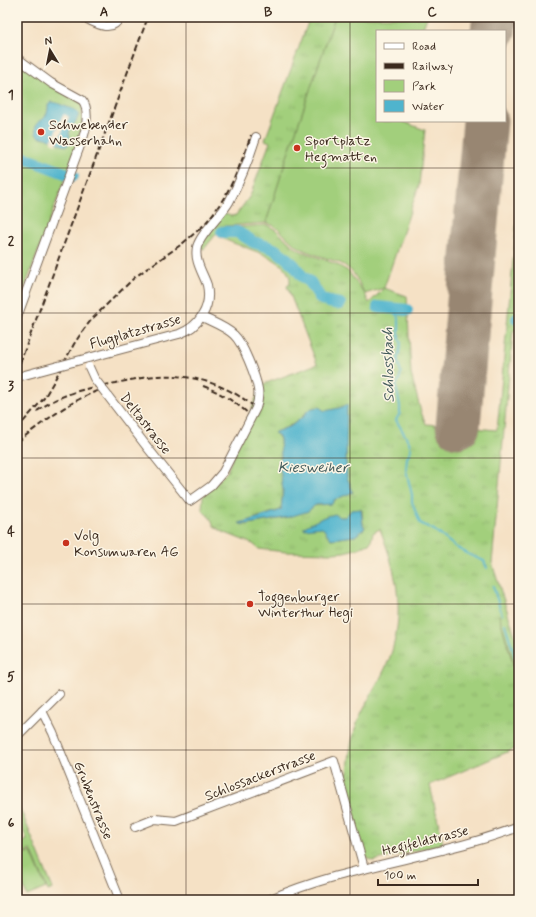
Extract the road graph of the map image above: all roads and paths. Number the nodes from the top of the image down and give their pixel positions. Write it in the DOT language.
graph roads {
  1 [pos="83,17"];
  2 [pos="120,17"];
  3 [pos="17,58"];
  4 [pos="256,137"];
  5 [pos="17,317"];
  6 [pos="202,317"];
  7 [pos="86,359"];
  8 [pos="17,377"];
  9 [pos="59,694"];
  10 [pos="42,711"];
  11 [pos="17,736"];
  12 [pos="519,826"];
  13 [pos="135,827"];
  14 [pos="364,868"];
  15 [pos="272,899"];
  16 [pos="120,900"];
  1 -- 2 [label="street"];
  3 -- 5 [label="street"];
  4 -- 6 [label="street, Flugplatzstrasse"];
  6 -- 7 [label="street, Flugplatzstrasse"];
  6 -- 7 [label="street, Deltastrasse, bridge"];
  7 -- 8 [label="street, Flugplatzstrasse, bridge"];
  9 -- 10 [label="street"];
  10 -- 11 [label="street"];
  10 -- 16 [label="street, Grubenstrasse"];
  12 -- 14 [label="street, Hegifeldstrasse"];
  13 -- 14 [label="street, Schlossackerstrasse"];
  14 -- 15 [label="street, Hegifeldstrasse"];
}
